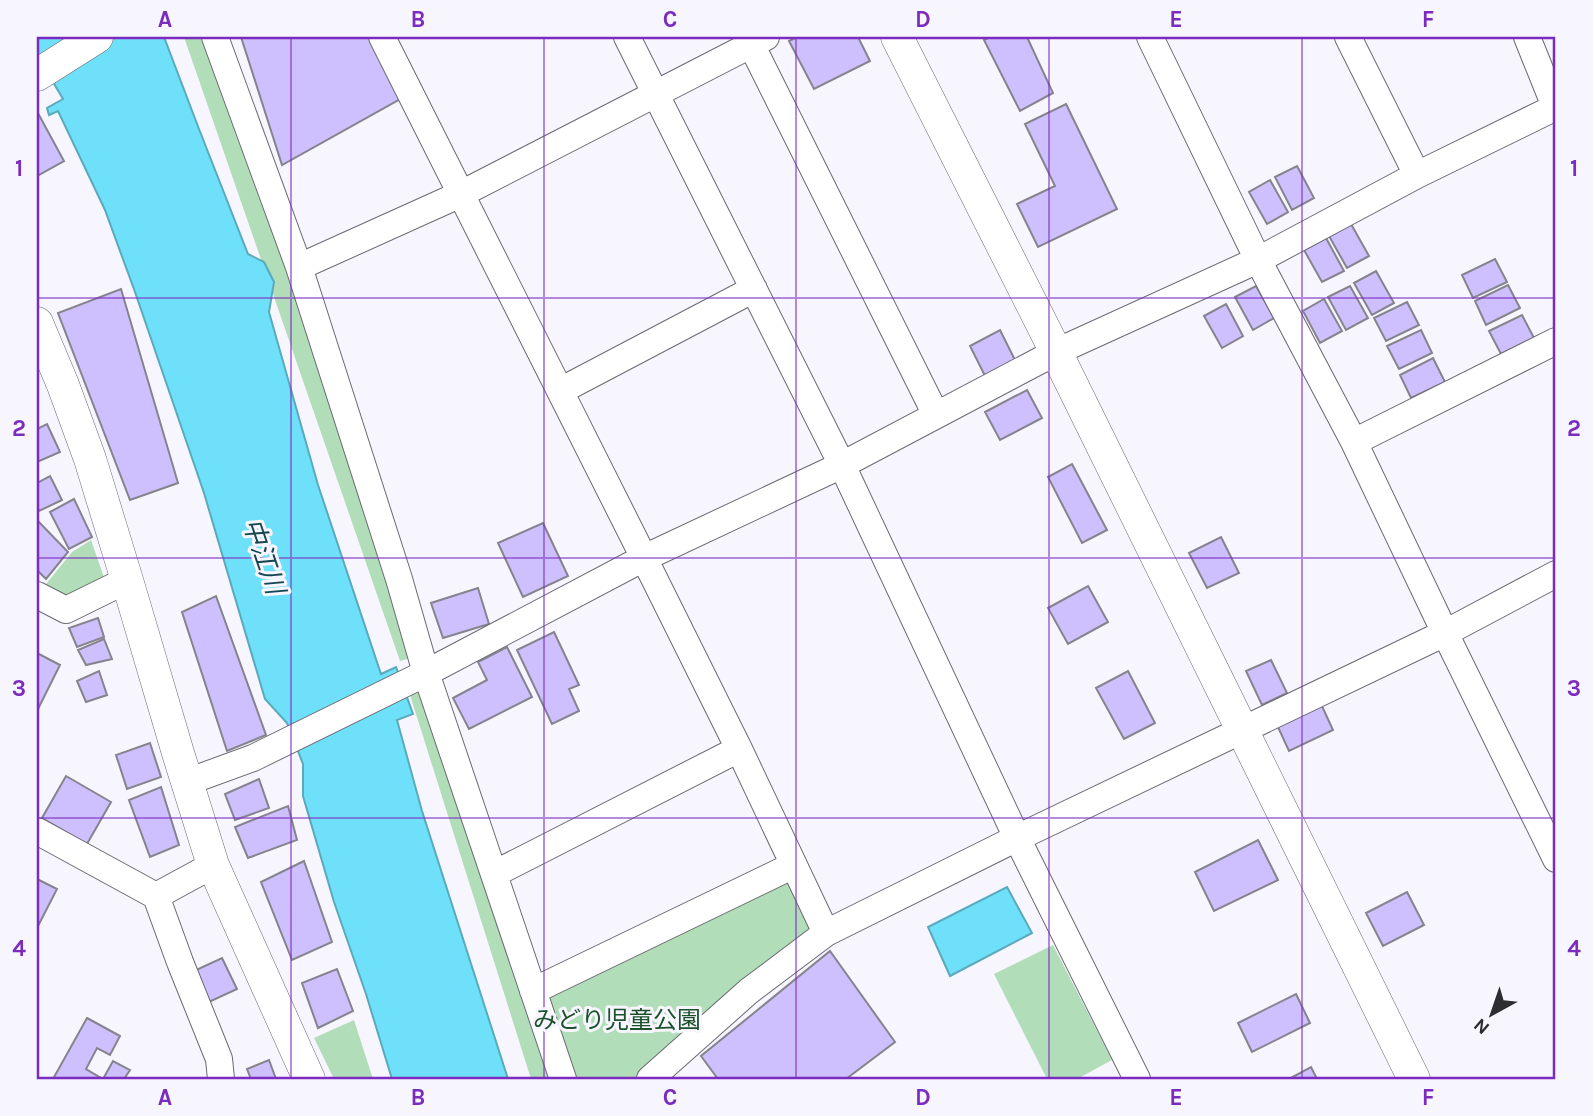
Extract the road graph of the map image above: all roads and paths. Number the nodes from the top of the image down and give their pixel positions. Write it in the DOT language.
graph roads {
  1 [pos="97,37"];
  2 [pos="215,37"];
  3 [pos="382,37"];
  4 [pos="627,37"];
  5 [pos="897,37"];
  6 [pos="1150,37"];
  7 [pos="1348,37"];
  8 [pos="1527,37"];
  9 [pos="759,41"];
  10 [pos="37,75"];
  11 [pos="656,93"];
  12 [pos="1556,108"];
  13 [pos="1417,175"];
  14 [pos="461,194"];
  15 [pos="1258,260"];
  16 [pos="299,267"];
  17 [pos="754,289"];
  18 [pos="37,323"];
  19 [pos="1556,341"];
  20 [pos="1056,352"];
  21 [pos="560,391"];
  22 [pos="936,415"];
  23 [pos="1354,442"];
  24 [pos="842,465"];
  25 [pos="645,558"];
  26 [pos="1556,574"];
  27 [pos="127,580"];
  28 [pos="37,596"];
  29 [pos="1445,633"];
  30 [pos="419,676"];
  31 [pos="1242,730"];
  32 [pos="739,749"];
  33 [pos="187,782"];
  34 [pos="37,831"];
  35 [pos="1017,838"];
  36 [pos="1556,859"];
  37 [pos="213,865"];
  38 [pos="794,865"];
  39 [pos="494,874"];
  40 [pos="156,896"];
  41 [pos="826,933"];
  42 [pos="533,991"];
  43 [pos="221,1079"];
  44 [pos="309,1079"];
  45 [pos="563,1079"];
  46 [pos="650,1079"];
  47 [pos="1137,1079"];
  48 [pos="1414,1079"];
  1 -- 10 [label="street"];
  2 -- 16 [label="street"];
  3 -- 14 [label="street"];
  4 -- 11 [label="street"];
  5 -- 20 [label="street"];
  6 -- 15 [label="street"];
  7 -- 13 [label="street"];
  8 -- 12 [label="street"];
  9 -- 11 [label="street"];
  9 -- 22 [label="street"];
  11 -- 14 [label="street"];
  11 -- 17 [label="street"];
  12 -- 13 [label="street"];
  13 -- 15 [label="street"];
  14 -- 16 [label="street"];
  14 -- 21 [label="street"];
  15 -- 20 [label="street"];
  15 -- 23 [label="street"];
  16 -- 30 [label="street"];
  17 -- 21 [label="street"];
  17 -- 24 [label="street"];
  18 -- 27 [label="street"];
  19 -- 23 [label="street"];
  20 -- 22 [label="street"];
  20 -- 31 [label="street"];
  21 -- 25 [label="street"];
  22 -- 24 [label="street"];
  23 -- 29 [label="street"];
  24 -- 25 [label="street"];
  24 -- 35 [label="street"];
  25 -- 30 [label="street"];
  25 -- 32 [label="street"];
  26 -- 29 [label="street"];
  27 -- 28 [label="street"];
  27 -- 33 [label="street"];
  29 -- 31 [label="street"];
  29 -- 36 [label="street"];
  30 -- 33 [label="street"];
  30 -- 39 [label="street"];
  31 -- 35 [label="street"];
  31 -- 48 [label="street"];
  32 -- 38 [label="street"];
  32 -- 39 [label="street"];
  33 -- 37 [label="street"];
  34 -- 40 [label="street"];
  35 -- 41 [label="street"];
  35 -- 47 [label="street"];
  37 -- 40 [label="street"];
  37 -- 44 [label="street"];
  38 -- 41 [label="street"];
  38 -- 42 [label="street"];
  39 -- 42 [label="street"];
  40 -- 43 [label="street"];
  41 -- 46 [label="street"];
  42 -- 45 [label="street"];
}
